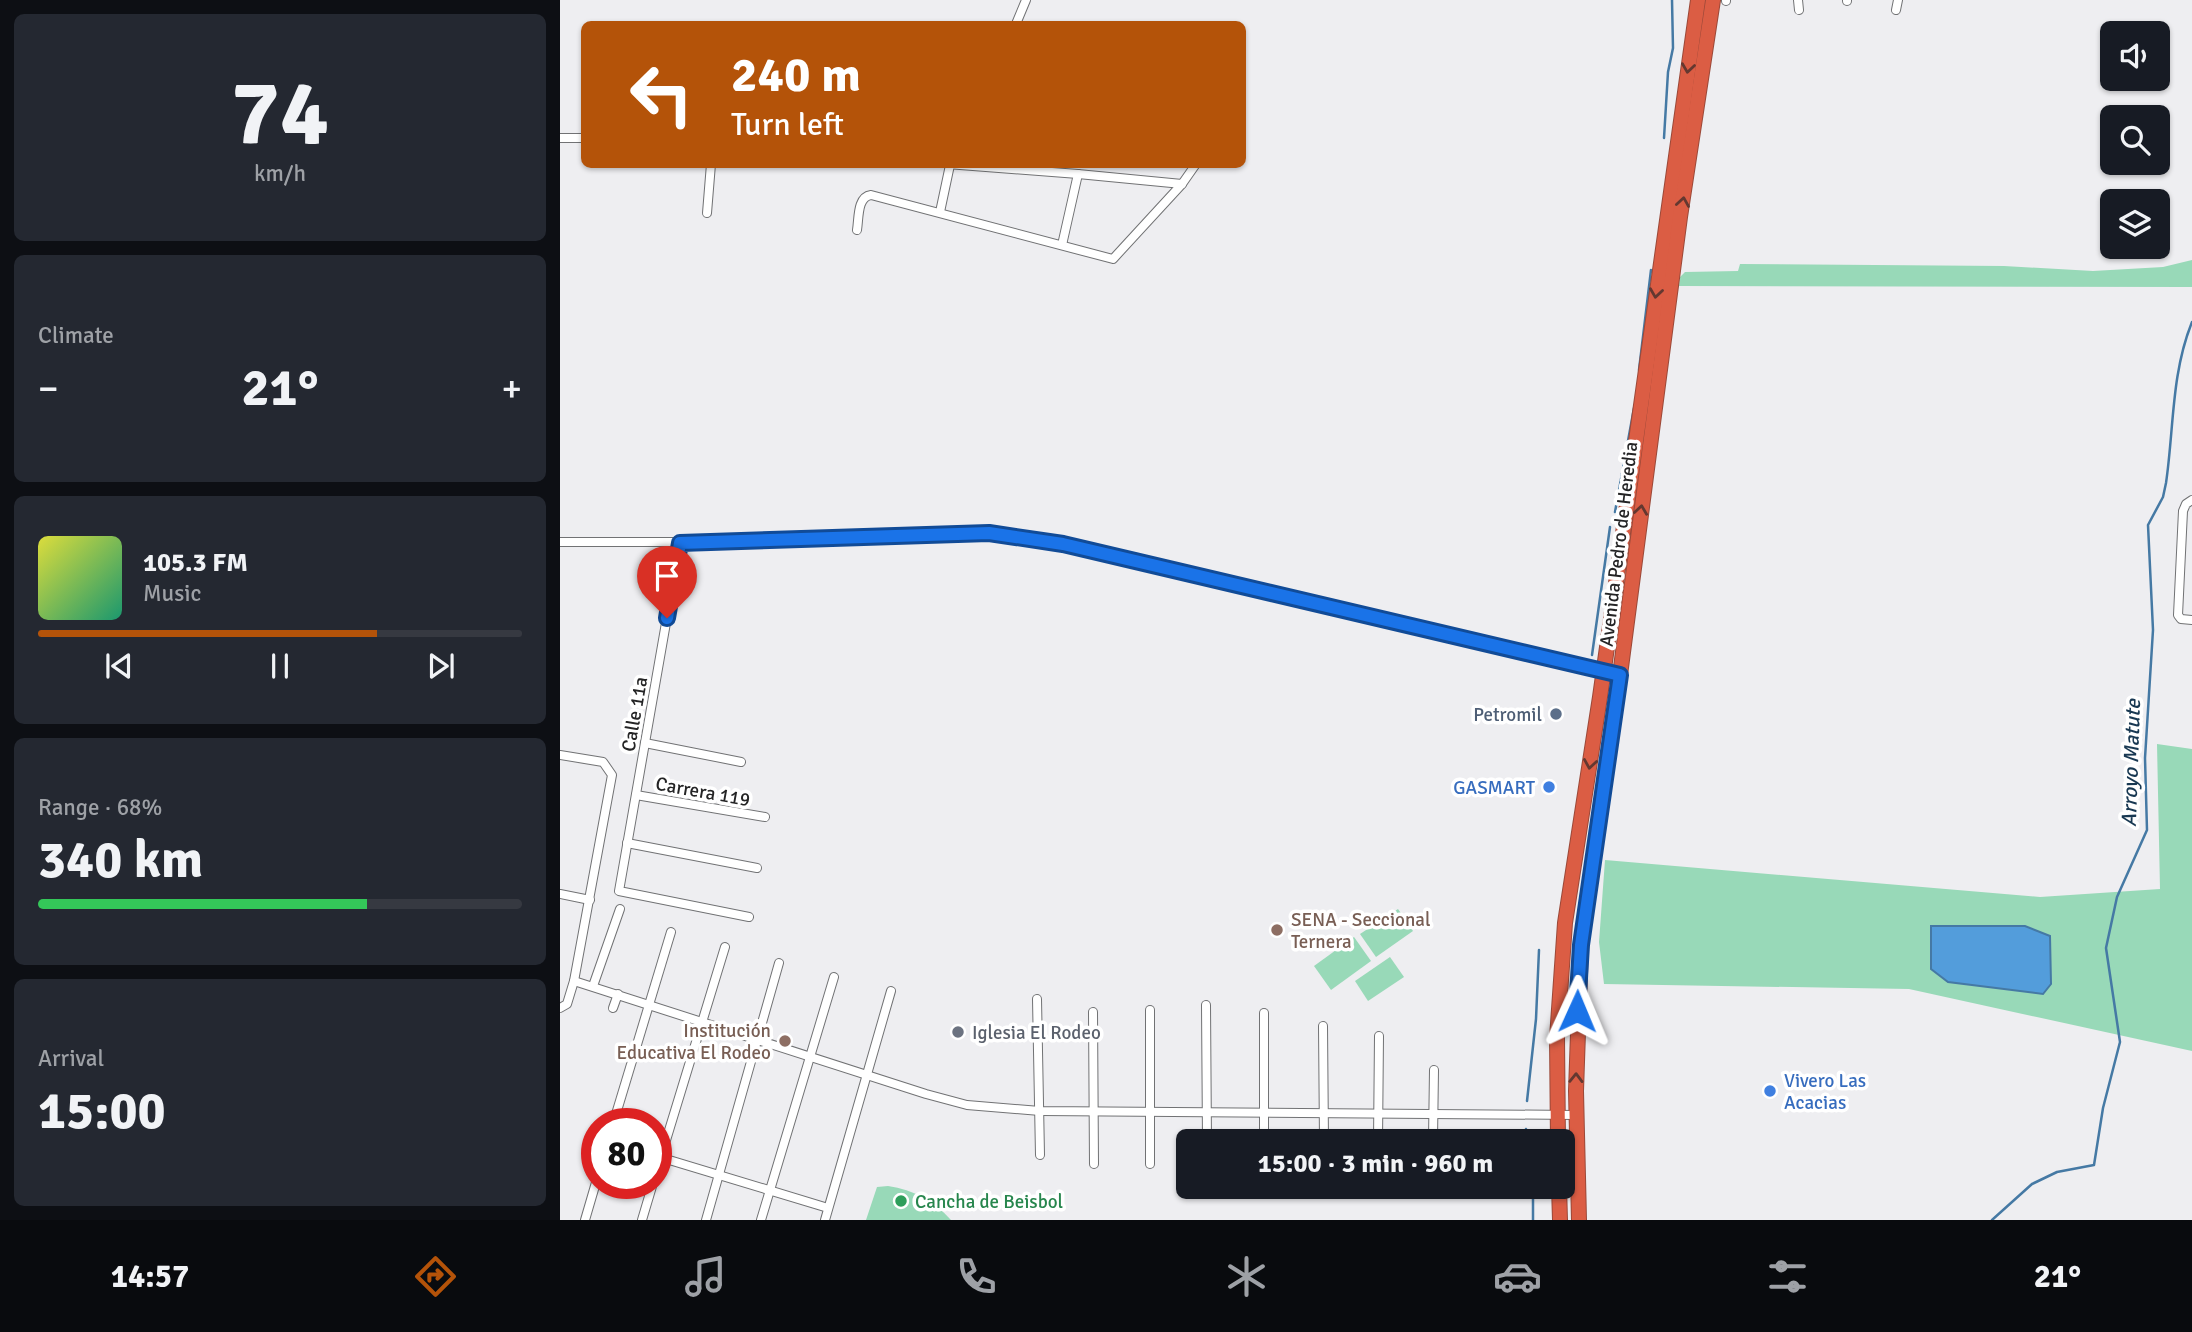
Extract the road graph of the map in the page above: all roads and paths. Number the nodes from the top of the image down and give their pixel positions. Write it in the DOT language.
graph roads {
  1 [pos="1026,0"];
  2 [pos="1698,0"];
  3 [pos="1722,0"];
  4 [pos="1798,0"];
  5 [pos="1898,0"];
  6 [pos="1799,10"];
  7 [pos="1896,10"];
  8 [pos="1017,21"];
  9 [pos="560,138"];
  10 [pos="581,138"];
  11 [pos="711,168"];
  12 [pos="947,168"];
  13 [pos="1003,168"];
  14 [pos="1193,168"];
  15 [pos="1077,174"];
  16 [pos="1182,184"];
  17 [pos="940,212"];
  18 [pos="707,213"];
  19 [pos="857,230"];
  20 [pos="1062,245"];
  21 [pos="2192,500"];
  22 [pos="560,542"];
  23 [pos="680,543"];
  24 [pos="2192,620"];
  25 [pos="1604,672"];
  26 [pos="1620,675"];
  27 [pos="645,743"];
  28 [pos="560,755"];
  29 [pos="741,762"];
  30 [pos="636,795"];
  31 [pos="765,817"];
  32 [pos="627,843"];
  33 [pos="757,867"];
  34 [pos="560,894"];
  35 [pos="590,900"];
  36 [pos="620,908"];
  37 [pos="749,917"];
  38 [pos="671,932"];
  39 [pos="724,947"];
  40 [pos="779,963"];
  41 [pos="834,977"];
  42 [pos="574,981"];
  43 [pos="593,986"];
  44 [pos="891,991"];
  45 [pos="618,994"];
  46 [pos="1037,999"];
  47 [pos="649,1004"];
  48 [pos="1206,1005"];
  49 [pos="560,1008"];
  50 [pos="613,1008"];
  51 [pos="1150,1010"];
  52 [pos="1093,1012"];
  53 [pos="1264,1013"];
  54 [pos="702,1021"];
  55 [pos="1323,1026"];
  56 [pos="1379,1036"];
  57 [pos="758,1039"];
  58 [pos="810,1056"];
  59 [pos="1434,1070"];
  60 [pos="867,1075"];
  61 [pos="618,1108"];
  62 [pos="1040,1111"];
  63 [pos="1095,1111"];
  64 [pos="1150,1112"];
  65 [pos="1206,1112"];
  66 [pos="1265,1112"];
  67 [pos="1324,1113"];
  68 [pos="1378,1113"];
  69 [pos="1433,1114"];
  70 [pos="1557,1115"];
  71 [pos="1576,1115"];
  72 [pos="672,1116"];
  73 [pos="1207,1129"];
  74 [pos="1264,1129"];
  75 [pos="1324,1129"];
  76 [pos="1378,1129"];
  77 [pos="1433,1129"];
  78 [pos="1558,1129"];
  79 [pos="1040,1155"];
  80 [pos="672,1161"];
  81 [pos="1094,1164"];
  82 [pos="1150,1164"];
  83 [pos="719,1175"];
  84 [pos="770,1191"];
  85 [pos="591,1199"];
  86 [pos="648,1199"];
  87 [pos="1559,1199"];
  88 [pos="828,1208"];
  89 [pos="585,1220"];
  90 [pos="642,1220"];
  91 [pos="706,1220"];
  92 [pos="761,1220"];
  93 [pos="825,1220"];
  94 [pos="1560,1220"];
  95 [pos="1579,1220"];
  1 -- 8 [label="street"];
  2 -- 25 [label="highway, Avenida Pedro de Heredia, one-way"];
  26 -- 3 [label="highway, Avenida Pedro de Heredia, one-way"];
  4 -- 6 [label="street"];
  5 -- 7 [label="street"];
  9 -- 10 [label="street"];
  11 -- 18 [label="street"];
  12 -- 17 [label="street"];
  13 -- 15 [label="street"];
  14 -- 16 [label="street"];
  15 -- 16 [label="street"];
  15 -- 20 [label="street"];
  16 -- 20 [label="street"];
  17 -- 19 [label="street"];
  17 -- 20 [label="street"];
  21 -- 24 [label="street"];
  22 -- 23 [label="street"];
  23 -- 25 [label="street"];
  23 -- 27 [label="street, Calle 11a"];
  25 -- 26 [label="street"];
  25 -- 70 [label="highway, Avenida Pedro de Heredia, one-way"];
  71 -- 26 [label="highway, Avenida Pedro de Heredia, one-way"];
  27 -- 29 [label="street"];
  27 -- 30 [label="street, Calle 11a"];
  28 -- 35 [label="street"];
  30 -- 31 [label="street, Carrera 119"];
  30 -- 32 [label="street, Calle 11a"];
  32 -- 33 [label="street"];
  32 -- 37 [label="street, Calle 11a"];
  34 -- 35 [label="street"];
  35 -- 42 [label="street"];
  36 -- 43 [label="street"];
  38 -- 47 [label="street"];
  39 -- 54 [label="street"];
  40 -- 57 [label="street"];
  41 -- 58 [label="street"];
  42 -- 43 [label="street"];
  42 -- 49 [label="street"];
  43 -- 45 [label="street"];
  44 -- 60 [label="street"];
  45 -- 47 [label="street"];
  45 -- 50 [label="street"];
  46 -- 62 [label="street"];
  47 -- 54 [label="street"];
  47 -- 61 [label="street"];
  48 -- 65 [label="street"];
  51 -- 64 [label="street"];
  52 -- 63 [label="street"];
  53 -- 66 [label="street"];
  54 -- 57 [label="street"];
  54 -- 72 [label="street"];
  55 -- 67 [label="street"];
  56 -- 68 [label="street"];
  57 -- 58 [label="street"];
  57 -- 83 [label="street"];
  58 -- 60 [label="street"];
  58 -- 84 [label="street"];
  59 -- 69 [label="street"];
  60 -- 62 [label="street"];
  60 -- 88 [label="street"];
  62 -- 63 [label="street"];
  62 -- 79 [label="street"];
  63 -- 64 [label="street"];
  63 -- 81 [label="street"];
  64 -- 65 [label="street"];
  64 -- 82 [label="street"];
  65 -- 66 [label="street"];
  65 -- 73 [label="street"];
  66 -- 67 [label="street"];
  66 -- 74 [label="street"];
  67 -- 68 [label="street"];
  67 -- 75 [label="street"];
  68 -- 69 [label="street"];
  68 -- 76 [label="street"];
  69 -- 70 [label="street"];
  69 -- 77 [label="street"];
  70 -- 71 [label="street"];
  70 -- 78 [label="highway, Avenida Pedro de Heredia"];
  71 -- 95 [label="highway, Avenida Pedro de Heredia"];
  80 -- 83 [label="street"];
  83 -- 84 [label="street"];
  83 -- 91 [label="street"];
  84 -- 88 [label="street"];
  84 -- 92 [label="street"];
  85 -- 89 [label="street"];
  86 -- 90 [label="street"];
  87 -- 94 [label="highway"];
  88 -- 93 [label="street"];
}
